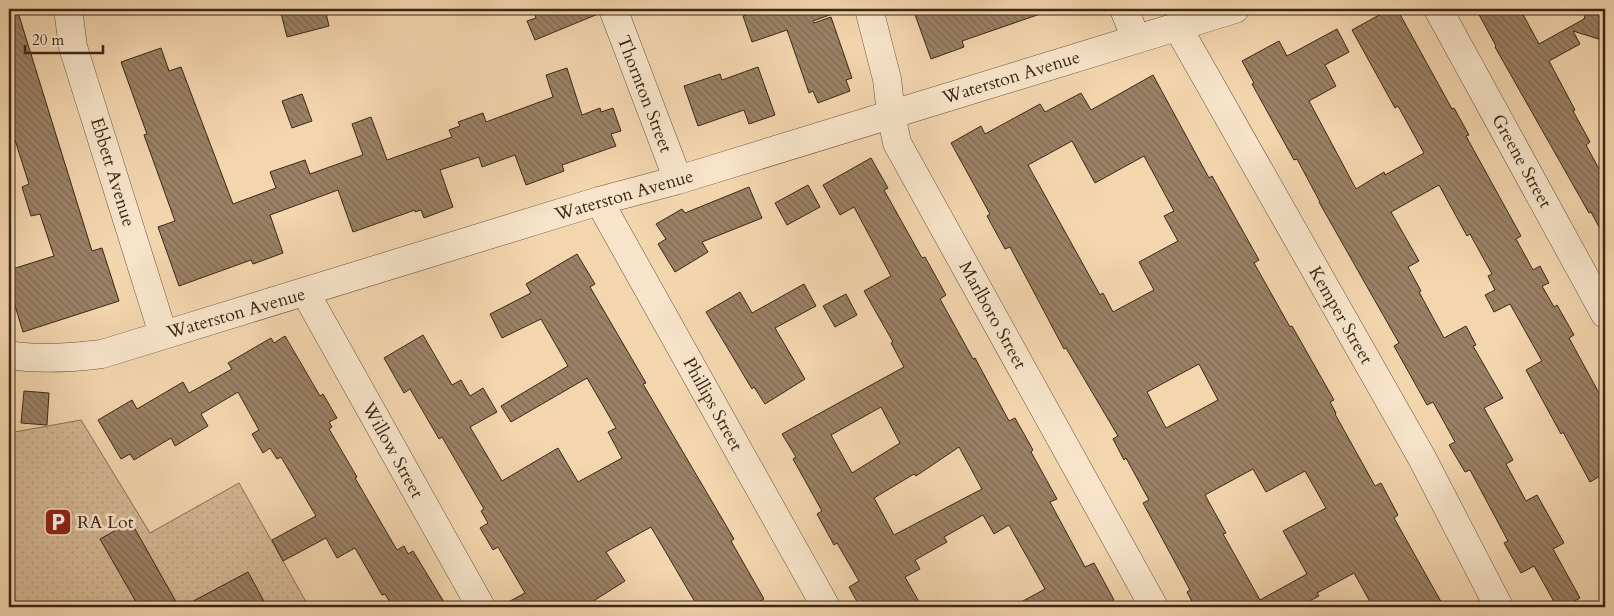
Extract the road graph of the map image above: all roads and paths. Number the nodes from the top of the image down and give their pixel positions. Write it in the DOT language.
graph roads {
  1 [pos="68,9"];
  2 [pos="613,9"];
  3 [pos="869,9"];
  4 [pos="1124,9"];
  5 [pos="1234,9"];
  6 [pos="1438,9"];
  7 [pos="1176,26"];
  8 [pos="1136,39"];
  9 [pos="891,114"];
  10 [pos="678,180"];
  11 [pos="599,201"];
  12 [pos="305,292"];
  13 [pos="1605,314"];
  14 [pos="164,334"];
  15 [pos="9,356"];
  16 [pos="481,607"];
  17 [pos="826,607"];
  18 [pos="1154,607"];
  19 [pos="1499,607"];
  1 -- 14 [label="street, Ebbett Avenue"];
  2 -- 10 [label="street, Thornton Street"];
  3 -- 9 [label="street, Marlboro Street"];
  4 -- 8 [label="street"];
  5 -- 7 [label="street, Waterston Avenue"];
  6 -- 13 [label="street, Greene Street"];
  7 -- 8 [label="street, Waterston Avenue"];
  7 -- 19 [label="street, Kemper Street"];
  8 -- 9 [label="street, Waterston Avenue"];
  9 -- 10 [label="street, Waterston Avenue"];
  9 -- 18 [label="street, Marlboro Street"];
  10 -- 11 [label="street, Waterston Avenue"];
  11 -- 12 [label="street, Waterston Avenue"];
  11 -- 17 [label="street, Phillips Street"];
  12 -- 14 [label="street, Waterston Avenue"];
  12 -- 16 [label="street, Willow Street"];
  14 -- 15 [label="street, Waterston Avenue"];
}
